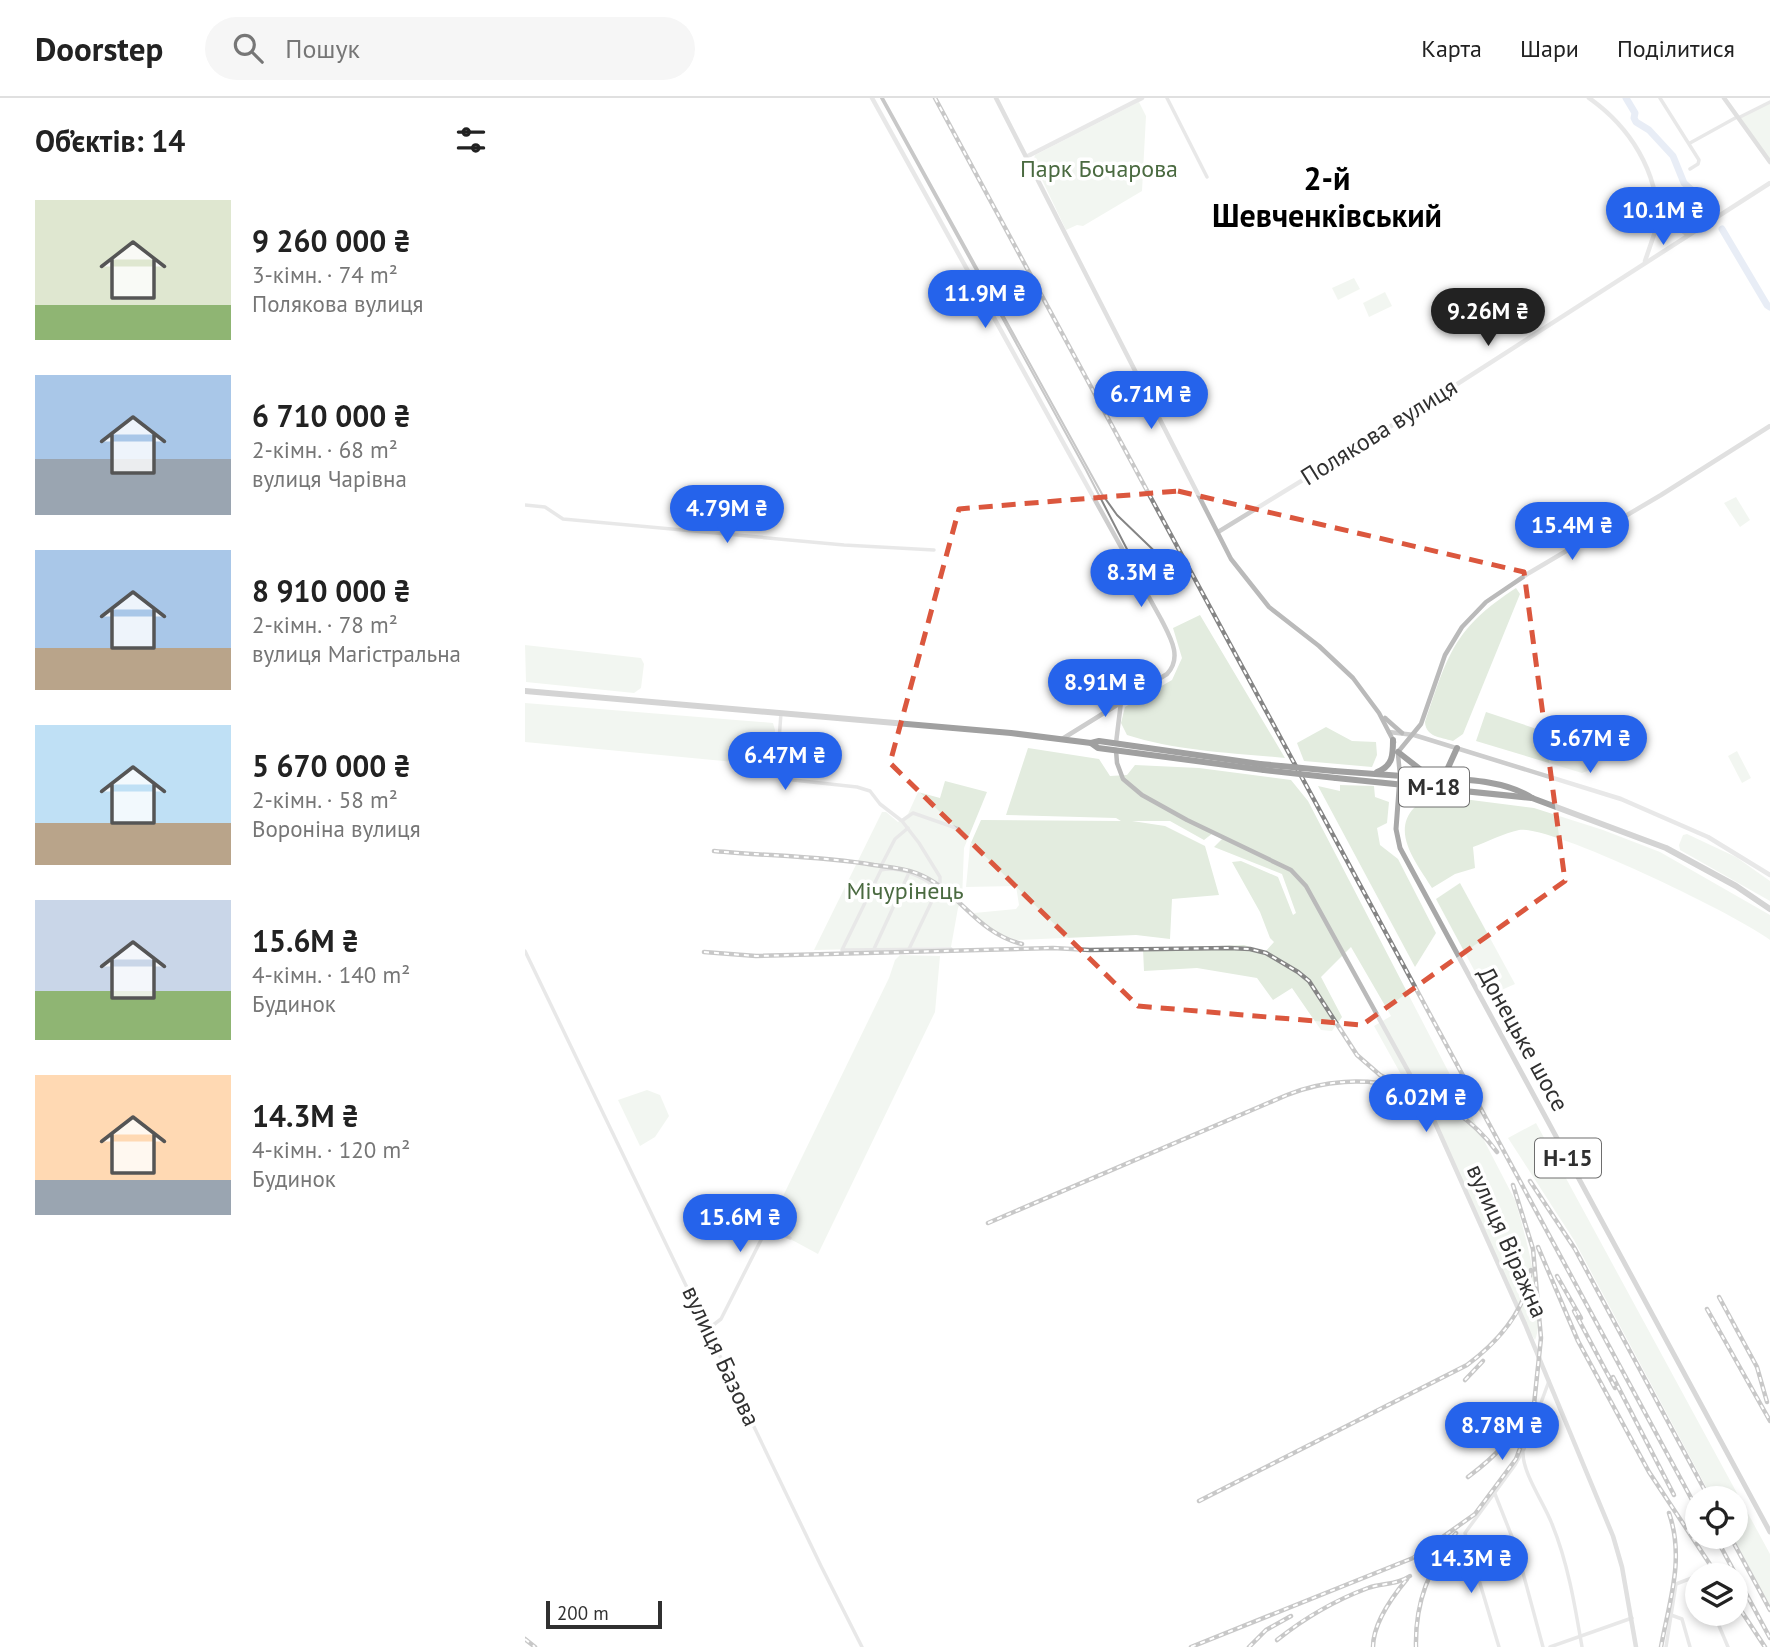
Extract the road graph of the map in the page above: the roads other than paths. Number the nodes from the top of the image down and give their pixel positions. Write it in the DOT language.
graph roads {
  1 [pos="872,98"];
  2 [pos="996,98"];
  3 [pos="1142,98"];
  4 [pos="1167,98"];
  5 [pos="1588,98"];
  6 [pos="1660,98"];
  7 [pos="1724,98"];
  8 [pos="1770,102"];
  9 [pos="1738,118"];
  10 [pos="1690,143"];
  11 [pos="1026,157"];
  12 [pos="1770,162"];
  13 [pos="1690,169"];
  14 [pos="1207,177"];
  15 [pos="1770,183"];
  16 [pos="1658,223"];
  17 [pos="1688,235"];
  18 [pos="1644,262"];
  19 [pos="1770,426"];
  20 [pos="525,505"];
  21 [pos="1218,532"];
  22 [pos="934,550"];
  23 [pos="525,691"];
  24 [pos="1121,701"];
  25 [pos="781,713"];
  26 [pos="1379,713"];
  27 [pos="1402,733"];
  28 [pos="1414,735"];
  29 [pos="1391,736"];
  30 [pos="1061,739"];
  31 [pos="1116,746"];
  32 [pos="1457,748"];
  33 [pos="1398,752"];
  34 [pos="1450,762"];
  35 [pos="1335,774"];
  36 [pos="1373,774"];
  37 [pos="1434,778"];
  38 [pos="1400,780"];
  39 [pos="1469,782"];
  40 [pos="1532,798"];
  41 [pos="902,821"];
  42 [pos="908,828"];
  43 [pos="959,829"];
  44 [pos="882,864"];
  45 [pos="908,875"];
  46 [pos="1770,875"];
  47 [pos="938,888"];
  48 [pos="1770,909"];
  49 [pos="909,949"];
  50 [pos="873,950"];
  51 [pos="951,950"];
  52 [pos="525,951"];
  53 [pos="790,1238"];
  54 [pos="708,1329"];
  55 [pos="1549,1381"];
  56 [pos="1524,1449"];
  57 [pos="1515,1465"];
  58 [pos="1524,1465"];
  59 [pos="1495,1494"];
  60 [pos="1770,1532"];
  61 [pos="1685,1580"];
  62 [pos="1671,1615"];
  63 [pos="1632,1618"];
  64 [pos="1719,1626"];
  65 [pos="1580,1636"];
  66 [pos="862,1647"];
  67 [pos="1499,1647"];
  68 [pos="1543,1647"];
  69 [pos="1550,1647"];
  70 [pos="1582,1647"];
  71 [pos="1636,1647"];
  72 [pos="1666,1647"];
  73 [pos="1690,1647"];
  74 [pos="1728,1647"];
  1 -- 24 [label="street"];
  2 -- 11 [label="main road"];
  3 -- 11 [label="street"];
  4 -- 14 [label="street"];
  5 -- 16 [label="street"];
  6 -- 10 [label="street"];
  7 -- 9 [label="main road"];
  8 -- 9 [label="street"];
  9 -- 10 [label="street"];
  9 -- 12 [label="main road"];
  10 -- 13 [label="street"];
  11 -- 21 [label="main road"];
  15 -- 17 [label="street, Полякова вулиця"];
  16 -- 17 [label="street"];
  16 -- 18 [label="street"];
  17 -- 18 [label="street, Полякова вулиця"];
  18 -- 21 [label="street, Полякова вулиця"];
  19 -- 28 [label="main road"];
  20 -- 22 [label="street"];
  21 -- 26 [label="main road"];
  23 -- 25 [label="highway, М-18"];
  24 -- 30 [label="street"];
  24 -- 31 [label="street, вулиця Віражна"];
  25 -- 30 [label="highway, М-18"];
  25 -- 41 [label="street"];
  26 -- 27 [label="main road"];
  26 -- 29 [label="main road"];
  27 -- 28 [label="street"];
  27 -- 29 [label="street"];
  28 -- 32 [label="street"];
  28 -- 33 [label="main road"];
  29 -- 33 [label="main road"];
  29 -- 36 [label="highway"];
  30 -- 31 [label="highway, М-18"];
  31 -- 35 [label="highway, М-18, bridge"];
  31 -- 55 [label="main road, вулиця Віражна"];
  32 -- 34 [label="highway"];
  32 -- 46 [label="street"];
  33 -- 37 [label="highway"];
  33 -- 38 [label="main road"];
  34 -- 37 [label="highway"];
  34 -- 39 [label="highway"];
  35 -- 36 [label="highway, М-18"];
  35 -- 38 [label="highway, М-18"];
  36 -- 38 [label="highway, М-18"];
  37 -- 38 [label="highway, М-18"];
  37 -- 39 [label="highway, М-18"];
  38 -- 40 [label="highway, М-18"];
  38 -- 60 [label="main road, Донецьке шосе / Н-15"];
  39 -- 40 [label="highway, М-18"];
  40 -- 48 [label="highway, М-18"];
  41 -- 42 [label="street"];
  41 -- 43 [label="street"];
  42 -- 44 [label="street"];
  42 -- 47 [label="street"];
  45 -- 50 [label="street"];
  47 -- 49 [label="street"];
  47 -- 50 [label="street"];
  49 -- 50 [label="street"];
  49 -- 51 [label="street"];
  52 -- 54 [label="street, вулиця Базова"];
  53 -- 54 [label="street"];
  54 -- 66 [label="street, вулиця Базова"];
  55 -- 56 [label="street"];
  55 -- 63 [label="main road, вулиця Віражна"];
  56 -- 57 [label="street"];
  56 -- 58 [label="street"];
  57 -- 58 [label="street"];
  57 -- 59 [label="street"];
  58 -- 65 [label="street"];
  59 -- 67 [label="street"];
  59 -- 68 [label="street"];
  61 -- 62 [label="street"];
  62 -- 72 [label="street"];
  62 -- 73 [label="street"];
  63 -- 65 [label="street"];
  63 -- 71 [label="main road, вулиця Віражна"];
  64 -- 74 [label="street"];
  65 -- 69 [label="street"];
  65 -- 70 [label="street"];
}
